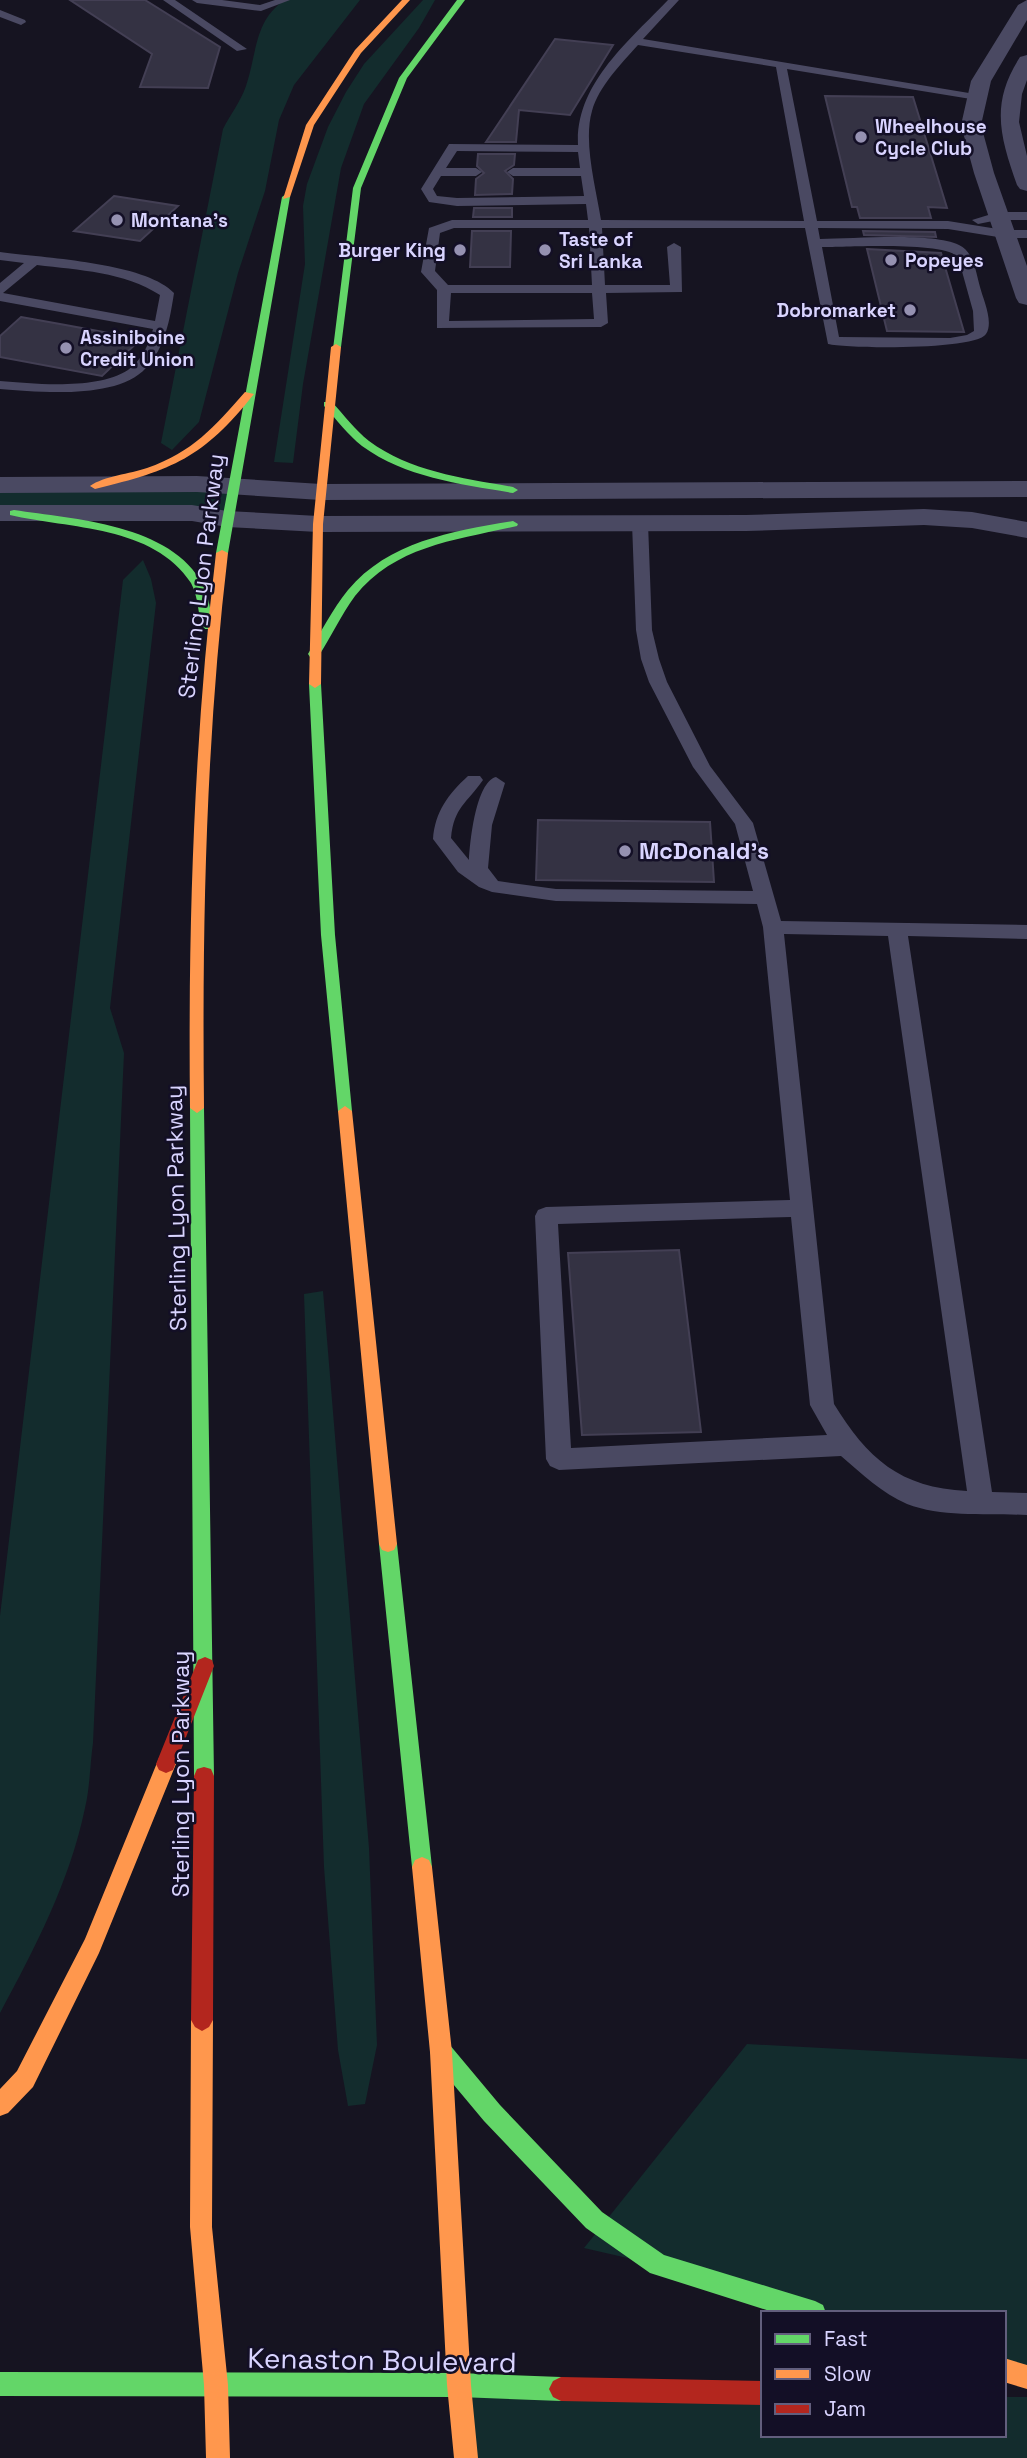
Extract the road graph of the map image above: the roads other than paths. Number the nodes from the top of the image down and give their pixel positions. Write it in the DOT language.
graph roads {
  1 [pos="10,0"];
  2 [pos="168,0"];
  3 [pos="197,0"];
  4 [pos="406,0"];
  5 [pos="461,0"];
  6 [pos="674,0"];
  7 [pos="283,2"];
  8 [pos="1027,5"];
  9 [pos="0,7"];
  10 [pos="0,13"];
  11 [pos="22,22"];
  12 [pos="635,41"];
  13 [pos="241,49"];
  14 [pos="1027,61"];
  15 [pos="781,65"];
  16 [pos="977,97"];
  17 [pos="586,149"];
  18 [pos="438,172"];
  19 [pos="476,172"];
  20 [pos="513,172"];
  21 [pos="589,172"];
  22 [pos="1027,185"];
  23 [pos="592,200"];
  24 [pos="1027,216"];
  25 [pos="811,223"];
  26 [pos="595,224"];
  27 [pos="1001,225"];
  28 [pos="1027,234"];
  29 [pos="814,243"];
  30 [pos="674,247"];
  31 [pos="0,256"];
  32 [pos="34,261"];
  33 [pos="597,288"];
  34 [pos="444,289"];
  35 [pos="0,290"];
  36 [pos="0,297"];
  37 [pos="1027,298"];
  38 [pos="160,326"];
  39 [pos="0,385"];
  40 [pos="249,394"];
  41 [pos="328,404"];
  42 [pos="0,485"];
  43 [pos="95,486"];
  44 [pos="232,488"];
  45 [pos="1027,489"];
  46 [pos="513,490"];
  47 [pos="321,492"];
  48 [pos="7,513"];
  49 [pos="226,519"];
  50 [pos="640,523"];
  51 [pos="318,524"];
  52 [pos="513,524"];
  53 [pos="1027,530"];
  54 [pos="211,640"];
  55 [pos="313,654"];
  56 [pos="474,780"];
  57 [pos="496,783"];
  58 [pos="492,886"];
  59 [pos="765,898"];
  60 [pos="773,927"];
  61 [pos="897,930"];
  62 [pos="1027,932"];
  63 [pos="800,1208"];
  64 [pos="846,1445"];
  65 [pos="981,1503"];
  66 [pos="1027,1504"];
  67 [pos="205,1666"];
  68 [pos="442,2052"];
  69 [pos="0,2105"];
  70 [pos="808,2311"];
  71 [pos="1006,2371"];
  72 [pos="1027,2377"];
  73 [pos="0,2384"];
  74 [pos="216,2385"];
  75 [pos="459,2385"];
  76 [pos="761,2393"];
  77 [pos="218,2458"];
  78 [pos="466,2458"];
  1 -- 9 [label="lane"];
  2 -- 13 [label="lane"];
  3 -- 7 [label="lane"];
  4 -- 40 [label="main road, Sterling Lyon Parkway"];
  5 -- 41 [label="main road"];
  6 -- 12 [label="lane"];
  8 -- 16 [label="street"];
  10 -- 11 [label="lane"];
  12 -- 15 [label="lane"];
  12 -- 17 [label="lane"];
  14 -- 22 [label="street"];
  15 -- 16 [label="lane"];
  15 -- 25 [label="lane"];
  16 -- 27 [label="street"];
  17 -- 18 [label="lane"];
  17 -- 21 [label="lane"];
  18 -- 19 [label="lane"];
  18 -- 23 [label="lane"];
  20 -- 21 [label="lane"];
  21 -- 23 [label="lane"];
  23 -- 26 [label="lane"];
  24 -- 27 [label="lane"];
  25 -- 26 [label="lane"];
  25 -- 27 [label="lane"];
  25 -- 29 [label="lane"];
  26 -- 33 [label="lane"];
  26 -- 34 [label="lane"];
  27 -- 28 [label="lane"];
  27 -- 37 [label="street"];
  29 -- 29 [label="lane"];
  30 -- 33 [label="lane"];
  31 -- 32 [label="lane"];
  32 -- 35 [label="lane"];
  32 -- 38 [label="lane"];
  33 -- 34 [label="lane"];
  33 -- 34 [label="lane"];
  36 -- 38 [label="lane"];
  38 -- 39 [label="lane"];
  40 -- 43 [label="main road"];
  40 -- 44 [label="main road, Sterling Lyon Parkway"];
  41 -- 46 [label="main road"];
  41 -- 47 [label="main road"];
  42 -- 43 [label="street"];
  43 -- 44 [label="street"];
  44 -- 47 [label="street"];
  44 -- 49 [label="main road, Sterling Lyon Parkway"];
  45 -- 46 [label="street"];
  46 -- 47 [label="street"];
  47 -- 51 [label="main road"];
  48 -- 49 [label="street"];
  48 -- 54 [label="main road"];
  49 -- 51 [label="street"];
  49 -- 54 [label="main road, Sterling Lyon Parkway"];
  50 -- 52 [label="street"];
  50 -- 53 [label="street"];
  50 -- 59 [label="lane"];
  51 -- 52 [label="street"];
  51 -- 55 [label="main road"];
  52 -- 55 [label="main road"];
  54 -- 67 [label="main road, Sterling Lyon Parkway"];
  55 -- 68 [label="main road"];
  56 -- 58 [label="lane"];
  57 -- 58 [label="lane"];
  58 -- 59 [label="lane"];
  59 -- 60 [label="lane"];
  60 -- 61 [label="lane"];
  60 -- 63 [label="lane"];
  61 -- 62 [label="lane"];
  61 -- 65 [label="lane"];
  63 -- 64 [label="lane"];
  63 -- 64 [label="lane"];
  64 -- 65 [label="lane"];
  65 -- 66 [label="lane"];
  67 -- 69 [label="main road"];
  67 -- 74 [label="main road, Sterling Lyon Parkway"];
  68 -- 70 [label="main road"];
  68 -- 75 [label="main road"];
  71 -- 72 [label="main road"];
  73 -- 74 [label="main road, Kenaston Boulevard"];
  74 -- 75 [label="main road, Kenaston Boulevard"];
  74 -- 77 [label="main road, Sterling Lyon Parkway"];
  75 -- 76 [label="main road, Kenaston Boulevard"];
  75 -- 78 [label="main road"];
}
